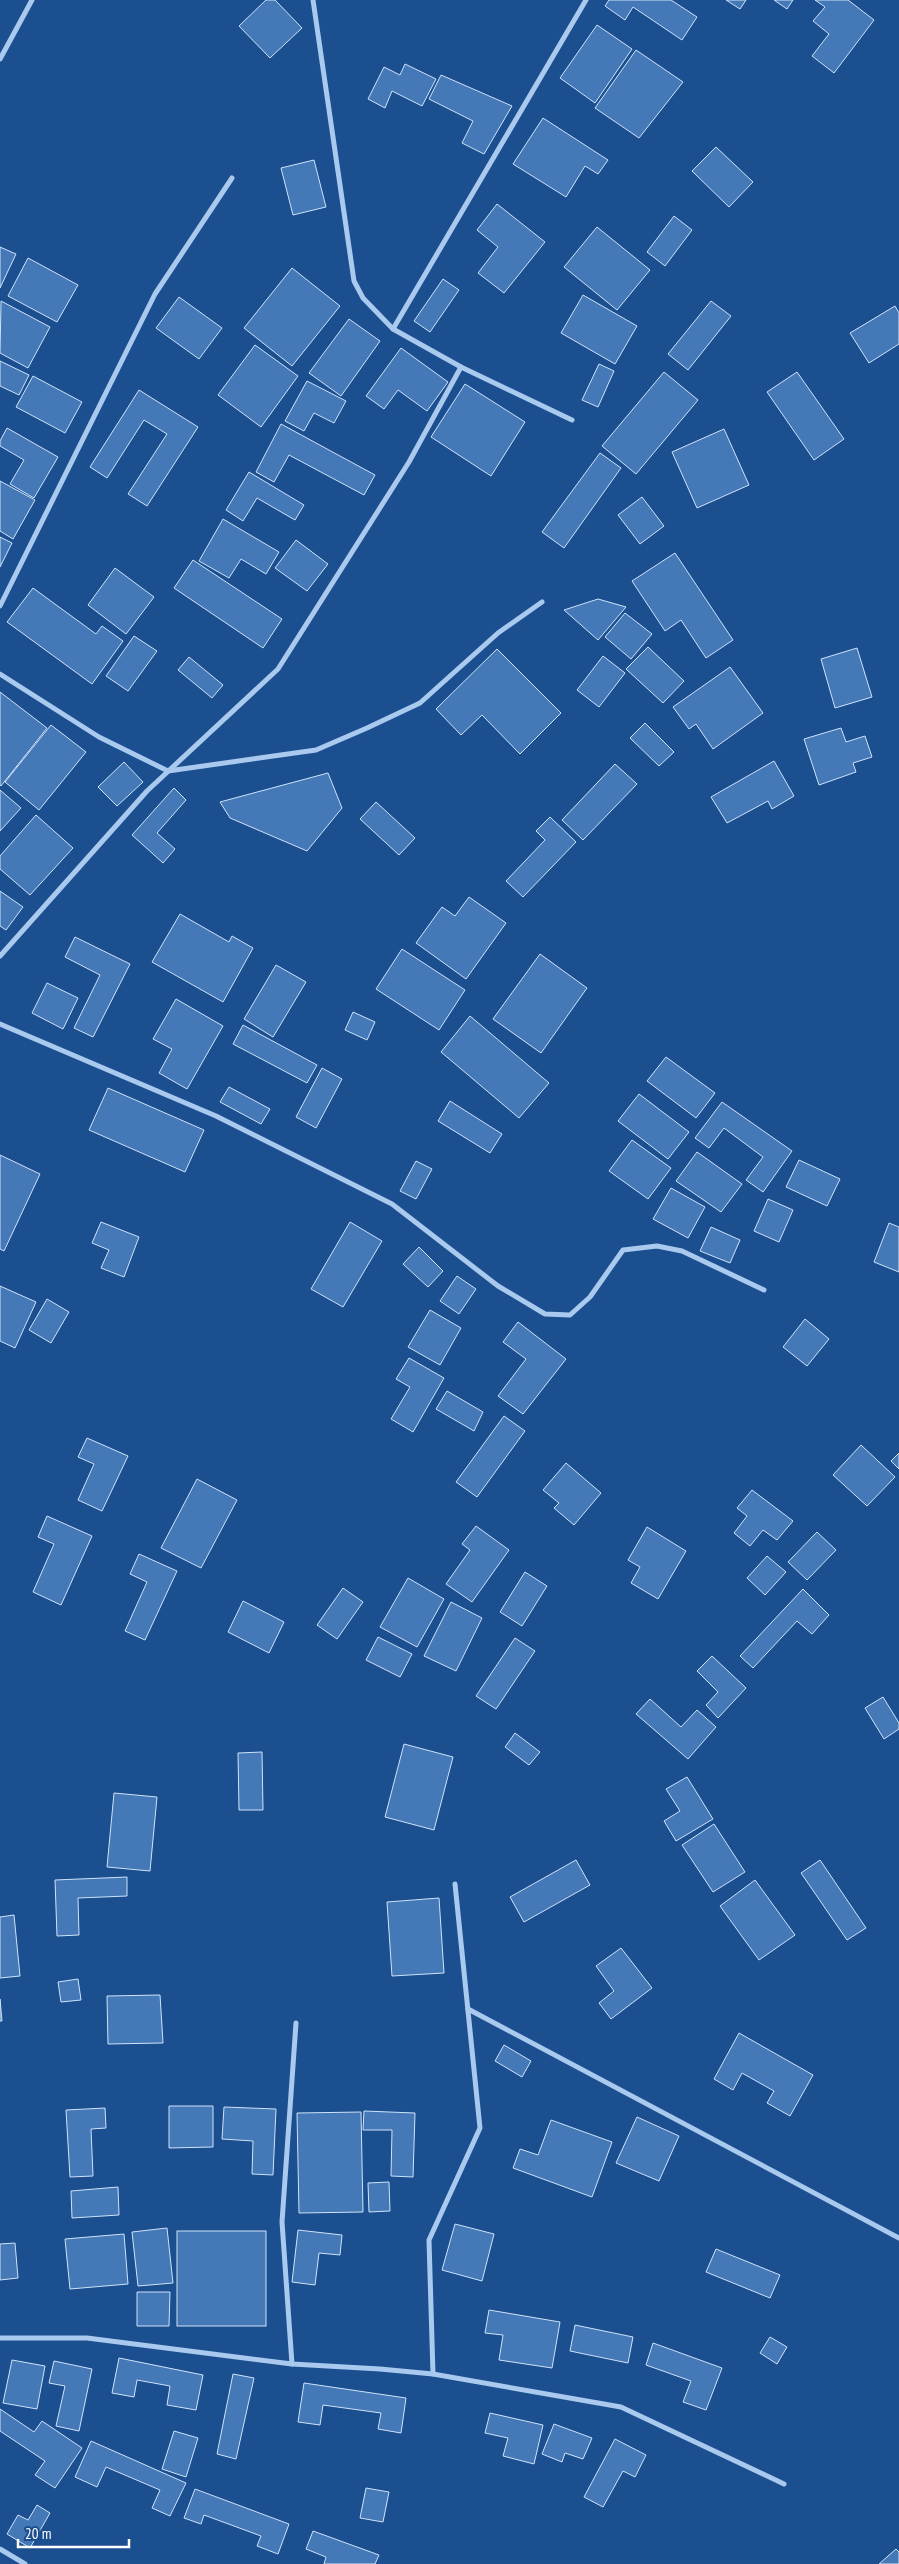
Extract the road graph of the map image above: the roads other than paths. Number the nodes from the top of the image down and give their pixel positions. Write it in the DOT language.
graph roads {
  1 [pos="32,0"];
  2 [pos="313,0"];
  3 [pos="586,0"];
  4 [pos="0,59"];
  5 [pos="232,178"];
  6 [pos="393,329"];
  7 [pos="461,367"];
  8 [pos="572,420"];
  9 [pos="542,602"];
  10 [pos="0,606"];
  11 [pos="0,674"];
  12 [pos="168,771"];
  13 [pos="0,956"];
  14 [pos="0,1024"];
  15 [pos="764,1290"];
  16 [pos="455,1884"];
  17 [pos="468,2009"];
  18 [pos="296,2023"];
  19 [pos="899,2238"];
  20 [pos="0,2338"];
  21 [pos="292,2364"];
  22 [pos="433,2374"];
  23 [pos="784,2484"];
  24 [pos="0,2549"];
  25 [pos="25,2564"];
  1 -- 4 [label="street"];
  2 -- 6 [label="street"];
  3 -- 6 [label="street"];
  5 -- 10 [label="street"];
  6 -- 7 [label="street"];
  7 -- 8 [label="street"];
  7 -- 12 [label="street"];
  9 -- 12 [label="street"];
  11 -- 12 [label="street"];
  12 -- 13 [label="street"];
  14 -- 15 [label="street"];
  16 -- 17 [label="street"];
  17 -- 19 [label="street"];
  17 -- 22 [label="street"];
  18 -- 21 [label="street"];
  20 -- 21 [label="street"];
  21 -- 22 [label="street"];
  22 -- 23 [label="street"];
  24 -- 25 [label="street"];
}
